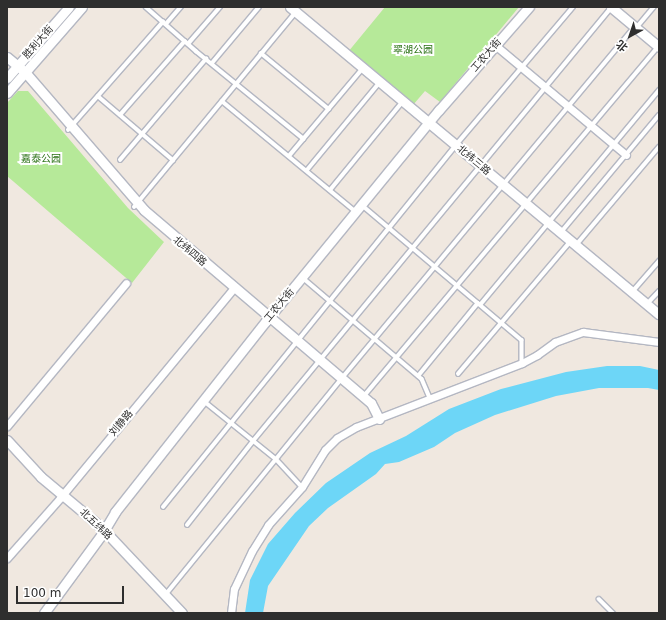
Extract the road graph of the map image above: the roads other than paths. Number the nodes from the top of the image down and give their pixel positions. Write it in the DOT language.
graph roads {
  1 [pos="69,7"];
  2 [pos="82,7"];
  3 [pos="146,7"];
  4 [pos="181,7"];
  5 [pos="220,7"];
  6 [pos="259,7"];
  7 [pos="529,7"];
  8 [pos="573,7"];
  9 [pos="611,7"];
  10 [pos="654,7"];
  11 [pos="293,10"];
  12 [pos="165,23"];
  13 [pos="635,27"];
  14 [pos="186,42"];
  15 [pos="495,45"];
  16 [pos="659,46"];
  17 [pos="261,53"];
  18 [pos="7,57"];
  19 [pos="206,58"];
  20 [pos="212,63"];
  21 [pos="17,66"];
  22 [pos="363,68"];
  23 [pos="522,68"];
  24 [pos="23,74"];
  25 [pos="7,78"];
  26 [pos="380,82"];
  27 [pos="236,83"];
  28 [pos="544,87"];
  29 [pos="659,90"];
  30 [pos="7,93"];
  31 [pos="98,96"];
  32 [pos="222,100"];
  33 [pos="403,101"];
  34 [pos="567,106"];
  35 [pos="328,109"];
  36 [pos="120,114"];
  37 [pos="659,115"];
  38 [pos="429,122"];
  39 [pos="591,126"];
  40 [pos="69,128"];
  41 [pos="142,134"];
  42 [pos="304,139"];
  43 [pos="456,145"];
  44 [pos="613,145"];
  45 [pos="659,147"];
  46 [pos="626,155"];
  47 [pos="289,156"];
  48 [pos="120,160"];
  49 [pos="173,160"];
  50 [pos="480,165"];
  51 [pos="306,170"];
  52 [pos="502,184"];
  53 [pos="330,190"];
  54 [pos="526,203"];
  55 [pos="136,205"];
  56 [pos="359,208"];
  57 [pos="549,222"];
  58 [pos="389,228"];
  59 [pos="561,232"];
  60 [pos="574,243"];
  61 [pos="412,247"];
  62 [pos="659,261"];
  63 [pos="434,266"];
  64 [pos="302,278"];
  65 [pos="126,284"];
  66 [pos="457,285"];
  67 [pos="233,289"];
  68 [pos="659,290"];
  69 [pos="632,292"];
  70 [pos="329,301"];
  71 [pos="479,304"];
  72 [pos="647,304"];
  73 [pos="659,314"];
  74 [pos="266,318"];
  75 [pos="352,320"];
  76 [pos="501,322"];
  77 [pos="374,339"];
  78 [pos="297,340"];
  79 [pos="659,342"];
  80 [pos="396,357"];
  81 [pos="320,360"];
  82 [pos="522,363"];
  83 [pos="458,374"];
  84 [pos="418,376"];
  85 [pos="342,378"];
  86 [pos="364,397"];
  87 [pos="430,398"];
  88 [pos="204,400"];
  89 [pos="378,418"];
  90 [pos="231,422"];
  91 [pos="7,426"];
  92 [pos="7,440"];
  93 [pos="253,441"];
  94 [pos="7,445"];
  95 [pos="276,459"];
  96 [pos="302,487"];
  97 [pos="61,496"];
  98 [pos="163,507"];
  99 [pos="187,525"];
  100 [pos="101,530"];
  101 [pos="7,558"];
  102 [pos="165,595"];
  103 [pos="599,599"];
  104 [pos="44,613"];
  105 [pos="182,613"];
  106 [pos="231,613"];
  107 [pos="613,613"];
  1 -- 21 [label="street, 胜利大街"];
  2 -- 24 [label="street"];
  3 -- 12 [label="lane"];
  4 -- 12 [label="lane"];
  5 -- 14 [label="lane"];
  6 -- 20 [label="lane"];
  7 -- 15 [label="street, 工农大街"];
  8 -- 23 [label="lane"];
  9 -- 13 [label="street"];
  9 -- 28 [label="lane"];
  10 -- 13 [label="lane"];
  11 -- 17 [label="lane"];
  11 -- 22 [label="street, 北纬三路"];
  12 -- 14 [label="lane"];
  12 -- 31 [label="lane"];
  13 -- 16 [label="street"];
  13 -- 34 [label="lane"];
  14 -- 19 [label="lane"];
  14 -- 36 [label="lane"];
  15 -- 23 [label="street"];
  15 -- 38 [label="street, 工农大街"];
  16 -- 39 [label="lane"];
  17 -- 27 [label="lane"];
  17 -- 35 [label="lane"];
  18 -- 21 [label="street, 北纬四路"];
  19 -- 20 [label="lane"];
  19 -- 41 [label="lane"];
  20 -- 27 [label="lane"];
  21 -- 24 [label="street, 北纬四路"];
  21 -- 25 [label="street, 胜利大街"];
  22 -- 26 [label="street, 北纬三路"];
  22 -- 35 [label="lane"];
  23 -- 28 [label="street"];
  23 -- 43 [label="lane"];
  24 -- 30 [label="street"];
  24 -- 40 [label="street, 北纬四路"];
  26 -- 33 [label="street, 北纬三路"];
  26 -- 51 [label="lane"];
  27 -- 32 [label="lane"];
  27 -- 42 [label="lane"];
  28 -- 34 [label="street"];
  28 -- 50 [label="lane"];
  29 -- 44 [label="lane"];
  31 -- 36 [label="lane"];
  31 -- 40 [label="lane"];
  32 -- 47 [label="lane"];
  32 -- 49 [label="lane"];
  33 -- 38 [label="street, 北纬三路"];
  33 -- 53 [label="lane"];
  34 -- 39 [label="street"];
  34 -- 52 [label="lane"];
  35 -- 42 [label="lane"];
  36 -- 41 [label="lane"];
  37 -- 46 [label="lane"];
  38 -- 43 [label="street, 北纬三路"];
  38 -- 56 [label="street, 工农大街"];
  39 -- 44 [label="street"];
  39 -- 54 [label="lane"];
  40 -- 55 [label="street, 北纬四路"];
  41 -- 48 [label="lane"];
  41 -- 49 [label="lane"];
  42 -- 47 [label="lane"];
  43 -- 50 [label="street, 北纬三路"];
  43 -- 58 [label="lane"];
  44 -- 46 [label="street"];
  44 -- 57 [label="lane"];
  45 -- 60 [label="lane"];
  46 -- 59 [label="lane"];
  47 -- 51 [label="lane"];
  49 -- 55 [label="lane"];
  50 -- 52 [label="street, 北纬三路"];
  50 -- 61 [label="lane"];
  51 -- 53 [label="lane"];
  52 -- 54 [label="street, 北纬三路"];
  52 -- 63 [label="lane"];
  53 -- 56 [label="lane"];
  54 -- 57 [label="street, 北纬三路"];
  54 -- 66 [label="lane"];
  55 -- 67 [label="street, 北纬四路"];
  56 -- 58 [label="lane"];
  56 -- 64 [label="street, 工农大街"];
  57 -- 59 [label="street, 北纬三路"];
  57 -- 71 [label="lane"];
  58 -- 61 [label="lane"];
  58 -- 70 [label="lane"];
  59 -- 60 [label="street, 北纬三路"];
  60 -- 69 [label="street, 北纬三路"];
  60 -- 76 [label="lane"];
  61 -- 63 [label="lane"];
  61 -- 75 [label="lane"];
  62 -- 69 [label="lane"];
  63 -- 66 [label="lane"];
  63 -- 77 [label="lane"];
  64 -- 70 [label="lane"];
  64 -- 74 [label="street, 工农大街"];
  65 -- 91 [label="street"];
  66 -- 71 [label="lane"];
  66 -- 80 [label="lane"];
  67 -- 74 [label="street, 北纬四路"];
  67 -- 97 [label="street, 刘静路"];
  68 -- 72 [label="lane"];
  69 -- 72 [label="street, 北纬三路"];
  70 -- 75 [label="lane"];
  70 -- 78 [label="lane"];
  71 -- 76 [label="lane"];
  71 -- 84 [label="lane"];
  72 -- 73 [label="street, 北纬三路"];
  74 -- 78 [label="street, 北纬四路"];
  74 -- 88 [label="street, 工农大街"];
  74 -- 100 [label="street, 工农大街"];
  75 -- 77 [label="lane"];
  75 -- 81 [label="lane"];
  76 -- 82 [label="lane"];
  76 -- 83 [label="lane"];
  77 -- 80 [label="lane"];
  77 -- 85 [label="lane"];
  78 -- 81 [label="street, 北纬四路"];
  78 -- 90 [label="lane"];
  79 -- 82 [label="street"];
  80 -- 84 [label="lane"];
  80 -- 86 [label="lane"];
  81 -- 85 [label="street, 北纬四路"];
  81 -- 93 [label="lane"];
  82 -- 87 [label="street"];
  84 -- 87 [label="lane"];
  85 -- 86 [label="street, 北纬四路"];
  85 -- 95 [label="lane"];
  86 -- 89 [label="street, 北纬四路"];
  87 -- 89 [label="street"];
  88 -- 90 [label="lane"];
  88 -- 100 [label="street, 工农大街"];
  89 -- 96 [label="street"];
  90 -- 93 [label="lane"];
  90 -- 98 [label="lane"];
  92 -- 97 [label="street, 北五纬路"];
  93 -- 95 [label="lane"];
  93 -- 99 [label="lane"];
  94 -- 97 [label="street, 北五纬路"];
  95 -- 96 [label="lane"];
  95 -- 102 [label="lane"];
  96 -- 106 [label="street"];
  97 -- 100 [label="street, 北五纬路"];
  97 -- 101 [label="street, 刘静路"];
  100 -- 102 [label="street, 北五纬路"];
  100 -- 104 [label="street, 工农大街"];
  102 -- 105 [label="street, 北五纬路"];
  103 -- 107 [label="lane"];
}
